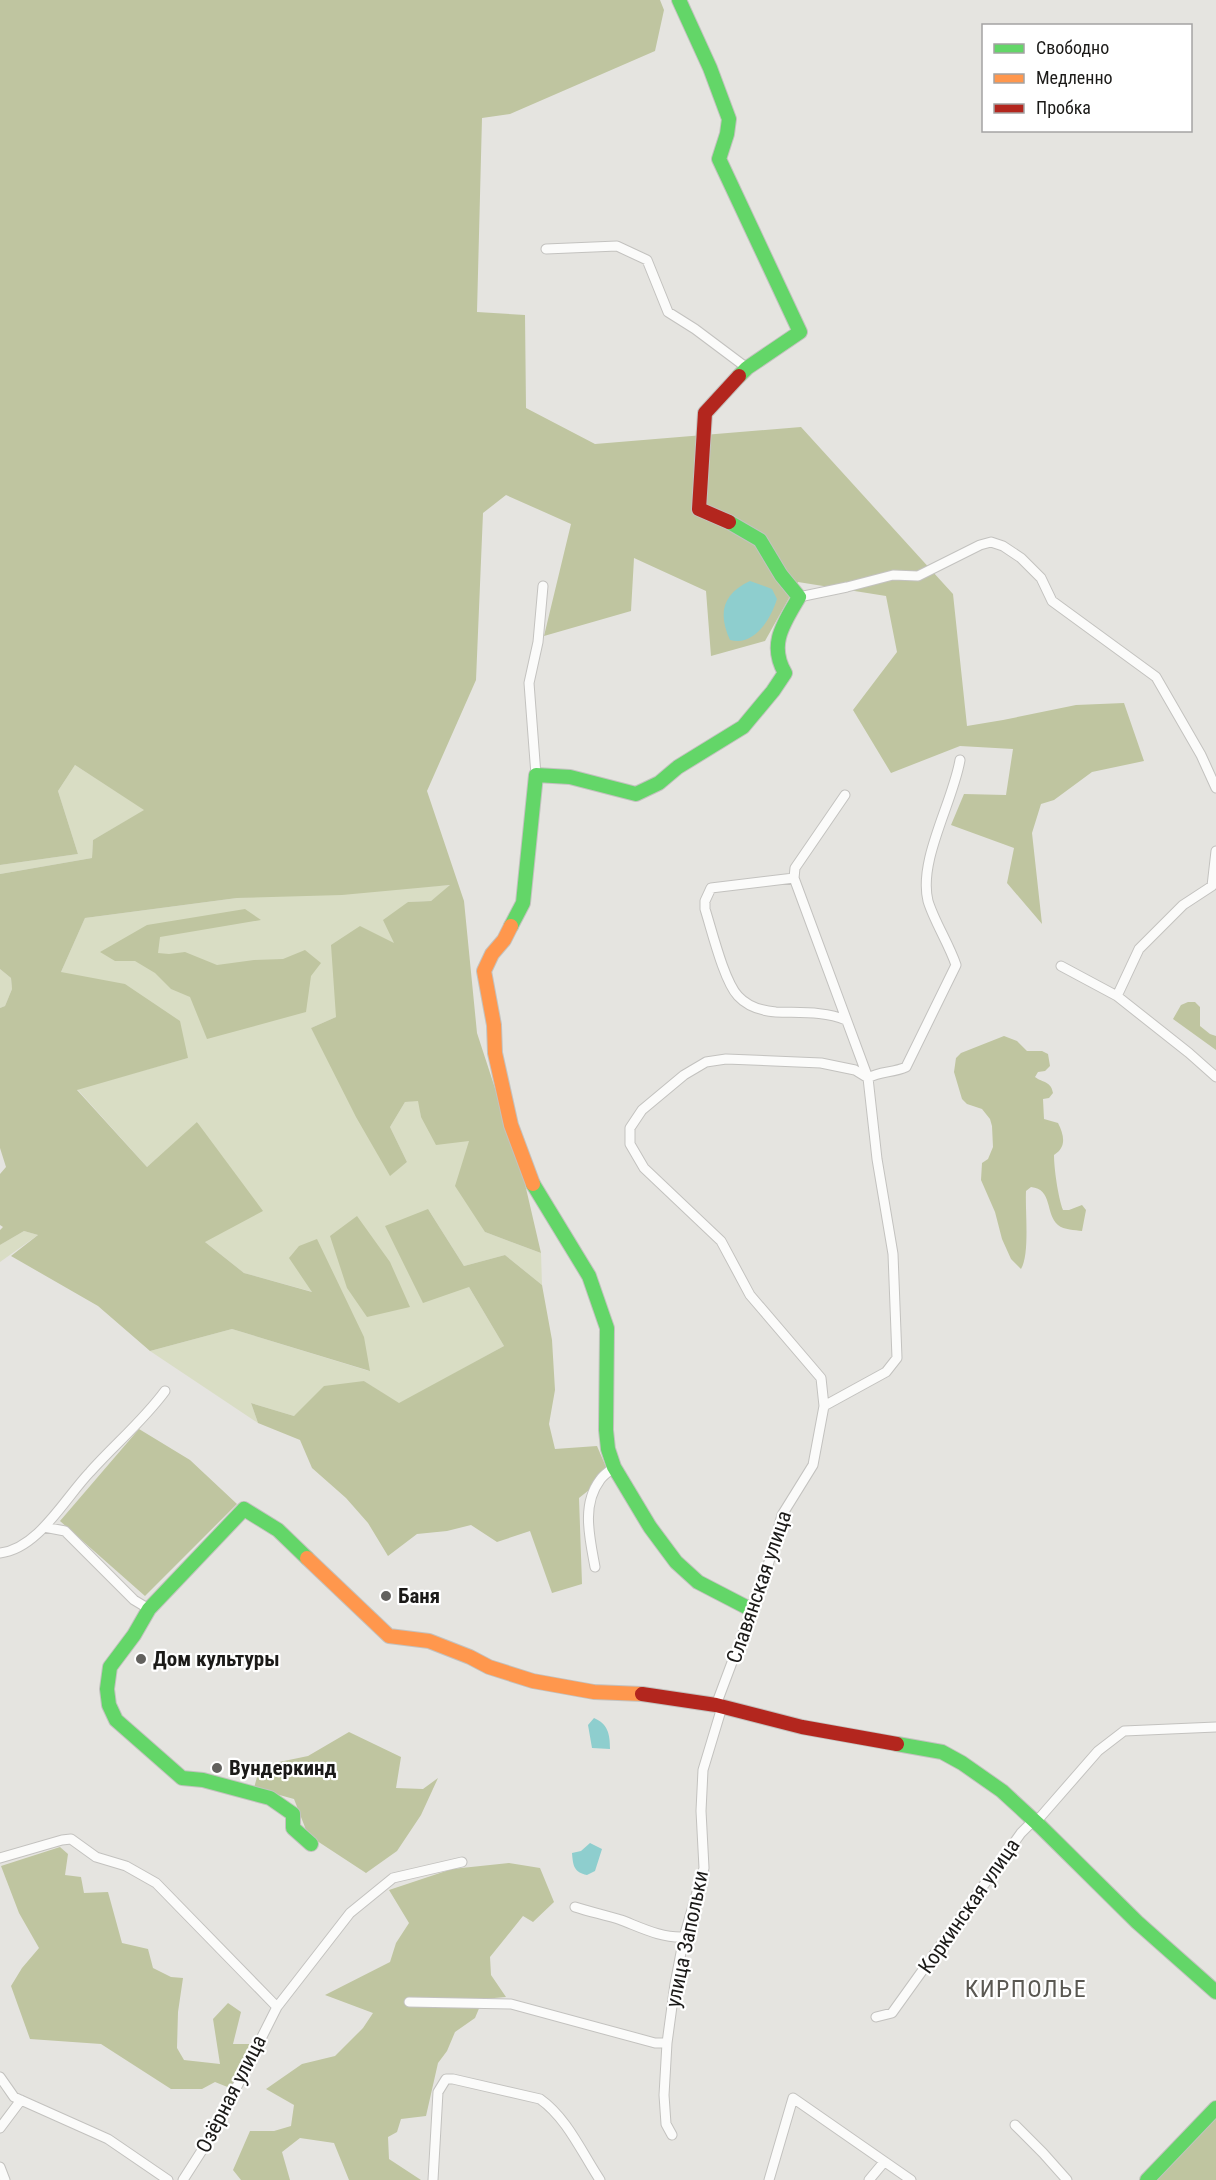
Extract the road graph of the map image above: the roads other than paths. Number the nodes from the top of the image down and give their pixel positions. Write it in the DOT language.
graph roads {
  1 [pos="679,0"];
  2 [pos="546,249"];
  3 [pos="747,368"];
  4 [pos="543,586"];
  5 [pos="799,597"];
  6 [pos="960,760"];
  7 [pos="536,775"];
  8 [pos="1216,788"];
  9 [pos="845,795"];
  10 [pos="1216,851"];
  11 [pos="794,878"];
  12 [pos="1214,887"];
  13 [pos="1061,966"];
  14 [pos="1117,996"];
  15 [pos="846,1020"];
  16 [pos="1216,1077"];
  17 [pos="868,1078"];
  18 [pos="165,1391"];
  19 [pos="824,1406"];
  20 [pos="614,1467"];
  21 [pos="44,1527"];
  22 [pos="0,1553"];
  23 [pos="595,1567"];
  24 [pos="149,1609"];
  25 [pos="752,1610"];
  26 [pos="719,1706"];
  27 [pos="1216,1726"];
  28 [pos="1036,1822"];
  29 [pos="311,1844"];
  30 [pos="0,1858"];
  31 [pos="462,1862"];
  32 [pos="575,1907"];
  33 [pos="684,1937"];
  34 [pos="1216,1992"];
  35 [pos="409,2002"];
  36 [pos="277,2007"];
  37 [pos="876,2017"];
  38 [pos="667,2043"];
  39 [pos="0,2077"];
  40 [pos="21,2100"];
  41 [pos="1216,2108"];
  42 [pos="1015,2125"];
  43 [pos="0,2128"];
  44 [pos="672,2135"];
  45 [pos="884,2162"];
  46 [pos="0,2167"];
  47 [pos="5,2180"];
  48 [pos="168,2180"];
  49 [pos="183,2180"];
  50 [pos="433,2180"];
  51 [pos="600,2180"];
  52 [pos="770,2180"];
  53 [pos="869,2180"];
  54 [pos="911,2180"];
  55 [pos="1067,2180"];
  56 [pos="1147,2180"];
  1 -- 3 [label="street"];
  2 -- 3 [label="street"];
  3 -- 5 [label="street"];
  4 -- 7 [label="street"];
  5 -- 7 [label="street"];
  5 -- 8 [label="street"];
  6 -- 17 [label="street"];
  7 -- 20 [label="street"];
  9 -- 11 [label="street"];
  10 -- 12 [label="street"];
  11 -- 15 [label="street"];
  11 -- 15 [label="street"];
  12 -- 14 [label="street"];
  13 -- 14 [label="street"];
  14 -- 16 [label="street"];
  15 -- 17 [label="street"];
  17 -- 19 [label="street"];
  17 -- 19 [label="street, Славянская улица"];
  18 -- 21 [label="street"];
  19 -- 25 [label="street, Славянская улица"];
  20 -- 23 [label="street"];
  20 -- 25 [label="street"];
  21 -- 22 [label="street"];
  21 -- 24 [label="street"];
  24 -- 26 [label="street"];
  24 -- 29 [label="street"];
  25 -- 26 [label="street, Славянская улица"];
  26 -- 28 [label="street"];
  26 -- 33 [label="street, улица Запольки"];
  27 -- 28 [label="street, Коркинская улица"];
  28 -- 34 [label="street"];
  28 -- 37 [label="street, Коркинская улица"];
  30 -- 36 [label="street"];
  31 -- 36 [label="street, Озёрная улица"];
  32 -- 33 [label="street"];
  33 -- 38 [label="street, улица Запольки"];
  35 -- 38 [label="street"];
  36 -- 49 [label="street, Озёрная улица"];
  38 -- 44 [label="street, улица Запольки"];
  39 -- 40 [label="street"];
  40 -- 43 [label="street"];
  40 -- 48 [label="street"];
  41 -- 56 [label="street"];
  42 -- 55 [label="street"];
  45 -- 52 [label="street"];
  45 -- 53 [label="street"];
  45 -- 54 [label="street"];
  46 -- 47 [label="street"];
  50 -- 51 [label="street"];
}
